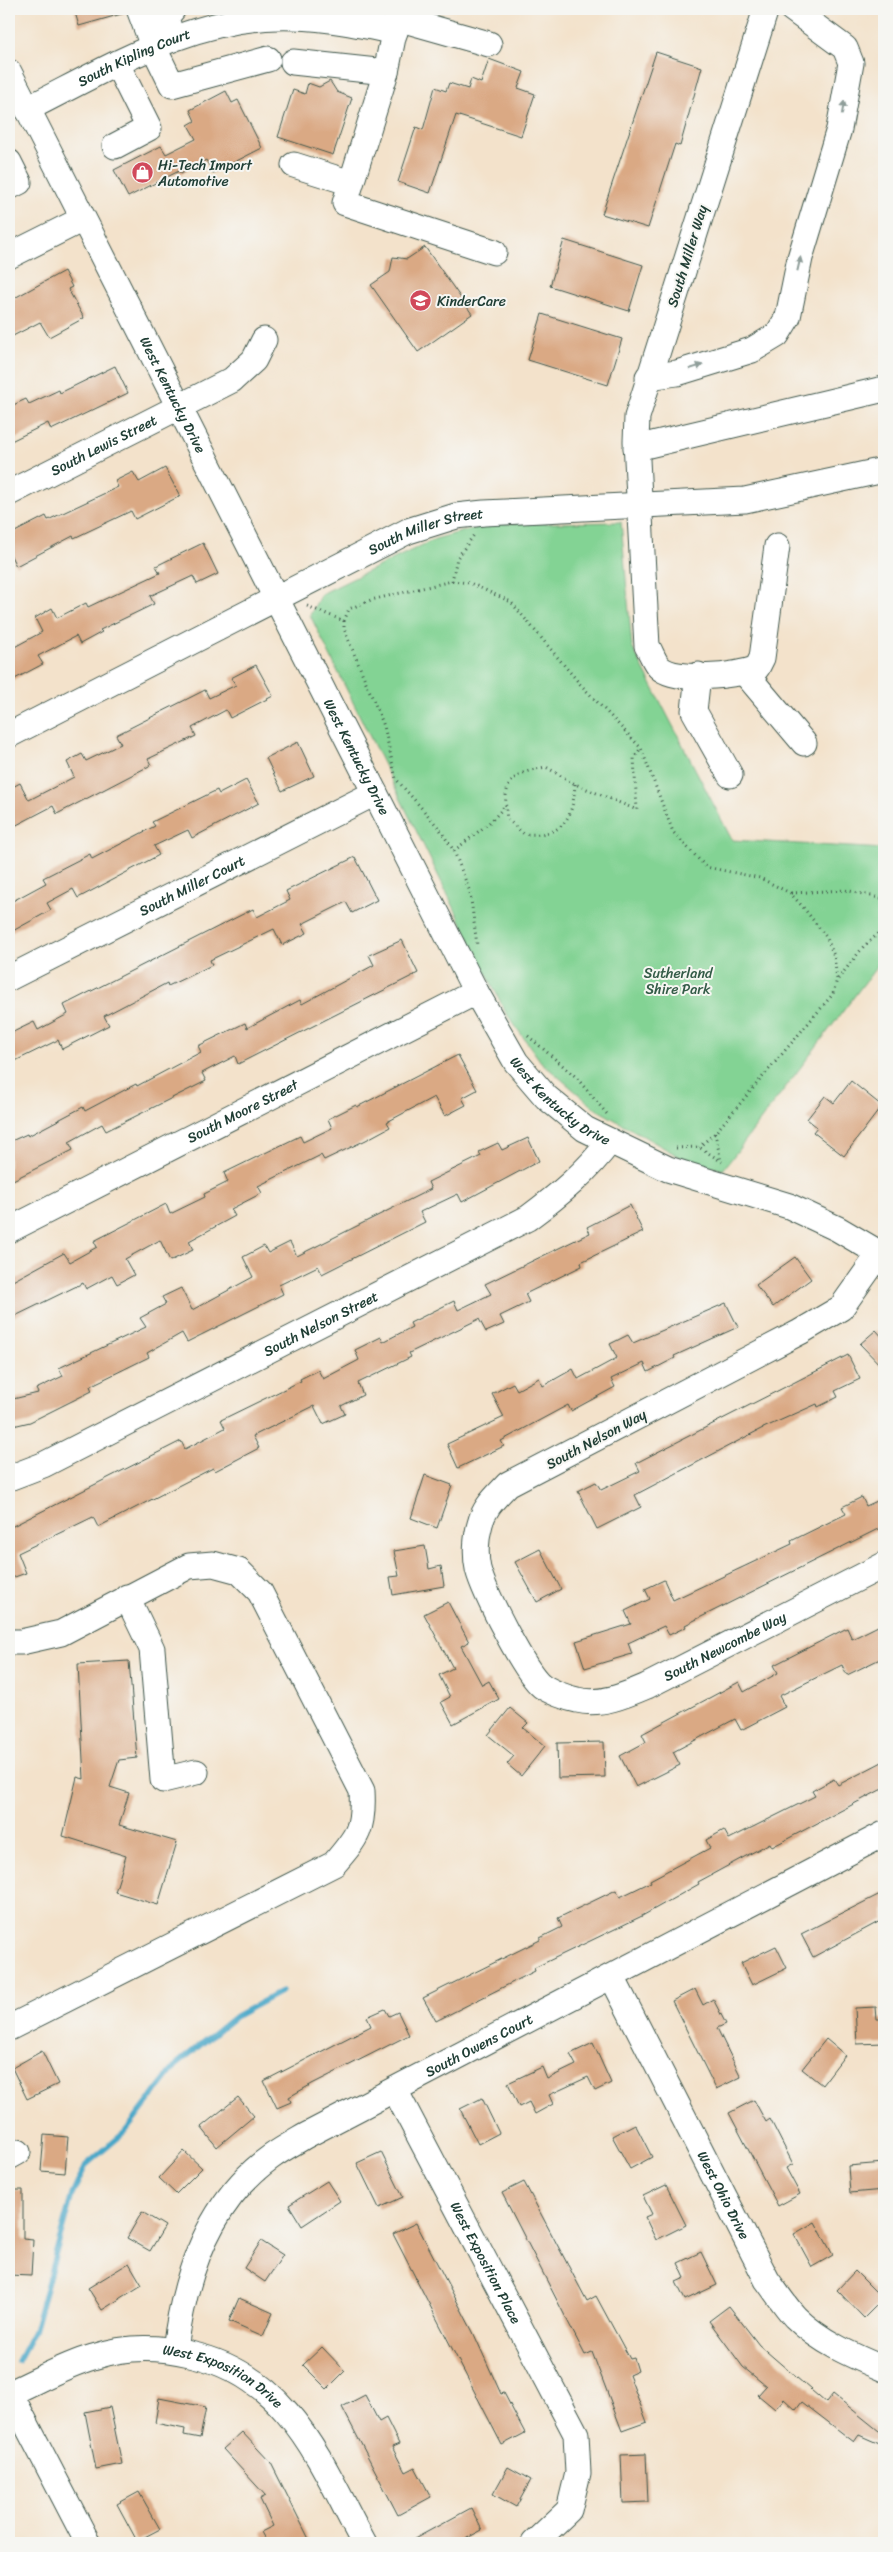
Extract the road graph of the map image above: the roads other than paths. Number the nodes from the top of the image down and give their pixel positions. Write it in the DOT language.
graph roads {
  1 [pos="173,9"];
  2 [pos="766,9"];
  3 [pos="792,9"];
  4 [pos="142,10"];
  5 [pos="293,13"];
  6 [pos="237,15"];
  7 [pos="396,20"];
  8 [pos="162,42"];
  9 [pos="489,44"];
  10 [pos="268,59"];
  11 [pos="293,62"];
  12 [pos="117,64"];
  13 [pos="9,72"];
  14 [pos="386,72"];
  15 [pos="28,109"];
  16 [pos="115,146"];
  17 [pos="9,162"];
  18 [pos="294,165"];
  19 [pos="351,183"];
  20 [pos="9,187"];
  21 [pos="82,219"];
  22 [pos="494,252"];
  23 [pos="9,256"];
  24 [pos="264,340"];
  25 [pos="648,377"];
  26 [pos="884,389"];
  27 [pos="179,407"];
  28 [pos="636,448"];
  29 [pos="884,470"];
  30 [pos="9,493"];
  31 [pos="641,507"];
  32 [pos="777,546"];
  33 [pos="287,592"];
  34 [pos="745,673"];
  35 [pos="698,675"];
  36 [pos="9,735"];
  37 [pos="804,743"];
  38 [pos="730,776"];
  39 [pos="375,793"];
  40 [pos="9,978"];
  41 [pos="476,992"];
  42 [pos="610,1141"];
  43 [pos="9,1230"];
  44 [pos="882,1254"];
  45 [pos="9,1478"];
  46 [pos="884,1564"];
  47 [pos="126,1597"];
  48 [pos="9,1642"];
  49 [pos="559,1693"];
  50 [pos="196,1772"];
  51 [pos="884,1834"];
  52 [pos="612,1977"];
  53 [pos="9,2028"];
  54 [pos="395,2090"];
  55 [pos="175,2350"];
  56 [pos="884,2370"];
  57 [pos="9,2392"];
  58 [pos="88,2543"];
  59 [pos="364,2543"];
  60 [pos="534,2543"];
  1 -- 8 [label="street"];
  2 -- 25 [label="street, South Miller Way"];
  25 -- 3 [label="street, one-way"];
  4 -- 8 [label="street"];
  5 -- 6 [label="street, South Kipling Court"];
  5 -- 7 [label="street, South Kipling Court"];
  6 -- 8 [label="street, South Kipling Court"];
  7 -- 9 [label="street, South Kipling Court"];
  7 -- 14 [label="street"];
  8 -- 10 [label="street"];
  8 -- 12 [label="street, South Kipling Court"];
  11 -- 14 [label="street"];
  12 -- 15 [label="street, South Kipling Court"];
  12 -- 16 [label="street"];
  13 -- 15 [label="street, West Kentucky Drive"];
  14 -- 19 [label="street"];
  15 -- 21 [label="street, West Kentucky Drive"];
  17 -- 20 [label="street"];
  18 -- 19 [label="street"];
  19 -- 22 [label="street"];
  21 -- 23 [label="street"];
  21 -- 27 [label="street, West Kentucky Drive"];
  24 -- 27 [label="street, South Lewis Street"];
  25 -- 28 [label="street, South Miller Way"];
  26 -- 28 [label="street"];
  27 -- 30 [label="street, South Lewis Street"];
  27 -- 33 [label="street, West Kentucky Drive"];
  28 -- 31 [label="street, South Miller Way"];
  29 -- 31 [label="street, South Miller Street"];
  31 -- 33 [label="street, South Miller Street"];
  31 -- 35 [label="street, South Miller Way"];
  32 -- 34 [label="street"];
  33 -- 36 [label="street, South Miller Street"];
  33 -- 39 [label="street, West Kentucky Drive"];
  34 -- 35 [label="street, South Miller Way"];
  34 -- 37 [label="street"];
  35 -- 38 [label="street"];
  39 -- 40 [label="street, South Miller Court"];
  39 -- 41 [label="street, West Kentucky Drive"];
  41 -- 42 [label="street, West Kentucky Drive"];
  41 -- 43 [label="street, South Moore Street"];
  42 -- 44 [label="street, West Kentucky Drive"];
  42 -- 45 [label="street, South Nelson Street"];
  44 -- 49 [label="street, South Nelson Way"];
  46 -- 49 [label="street, South Newcombe Way"];
  47 -- 48 [label="street"];
  47 -- 50 [label="street"];
  47 -- 53 [label="street"];
  51 -- 52 [label="street, South Owens Court"];
  52 -- 54 [label="street, South Owens Court"];
  52 -- 56 [label="street, West Ohio Drive"];
  54 -- 55 [label="street, South Owens Court"];
  54 -- 60 [label="street, West Exposition Place"];
  55 -- 57 [label="street, West Exposition Drive"];
  55 -- 59 [label="street, West Exposition Drive"];
  57 -- 58 [label="street"];
}
